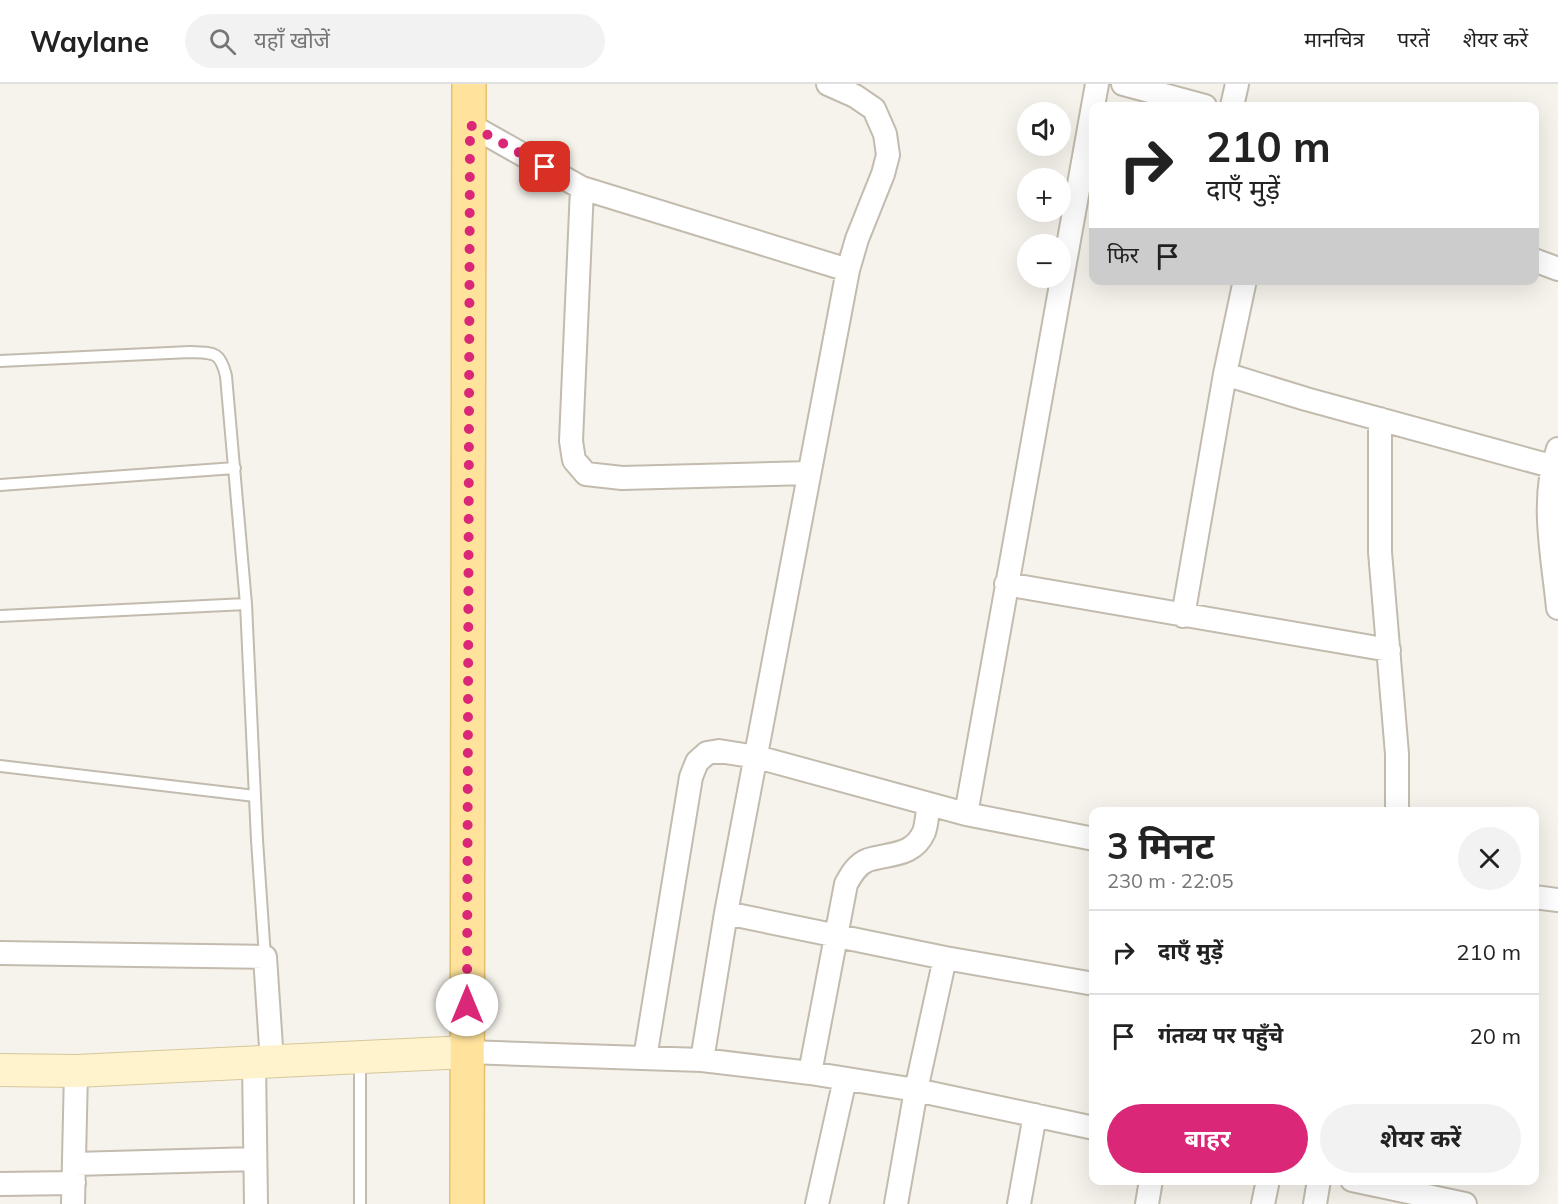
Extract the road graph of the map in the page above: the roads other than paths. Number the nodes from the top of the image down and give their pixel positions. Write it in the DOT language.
graph roads {
  1 [pos="469,84"];
  2 [pos="828,84"];
  3 [pos="1097,84"];
  4 [pos="1123,84"];
  5 [pos="1237,84"];
  6 [pos="1094,102"];
  7 [pos="1190,102"];
  8 [pos="1233,102"];
  9 [pos="470,125"];
  10 [pos="1089,128"];
  11 [pos="582,188"];
  12 [pos="1539,262"];
  13 [pos="1558,268"];
  14 [pos="848,270"];
  15 [pos="1244,285"];
  16 [pos="0,361"];
  17 [pos="1225,374"];
  18 [pos="1380,419"];
  19 [pos="1556,461"];
  20 [pos="235,468"];
  21 [pos="808,473"];
  22 [pos="0,485"];
  23 [pos="1006,584"];
  24 [pos="246,604"];
  25 [pos="1558,608"];
  26 [pos="0,616"];
  27 [pos="1183,616"];
  28 [pos="1389,650"];
  29 [pos="757,757"];
  30 [pos="0,766"];
  31 [pos="255,796"];
  32 [pos="929,804"];
  33 [pos="1397,807"];
  34 [pos="966,814"];
  35 [pos="1089,838"];
  36 [pos="1539,898"];
  37 [pos="1558,900"];
  38 [pos="726,913"];
  39 [pos="835,934"];
  40 [pos="0,953"];
  41 [pos="265,957"];
  42 [pos="945,958"];
  43 [pos="1089,983"];
  44 [pos="467,1052"];
  45 [pos="360,1058"];
  46 [pos="645,1058"];
  47 [pos="702,1060"];
  48 [pos="263,1062"];
  49 [pos="0,1070"];
  50 [pos="76,1071"];
  51 [pos="810,1073"];
  52 [pos="845,1079"];
  53 [pos="916,1090"];
  54 [pos="1035,1115"];
  55 [pos="1089,1127"];
  56 [pos="255,1159"];
  57 [pos="0,1184"];
  58 [pos="74,1184"];
  59 [pos="1151,1185"];
  60 [pos="1267,1185"];
  61 [pos="1318,1185"];
  62 [pos="1376,1185"];
  63 [pos="256,1204"];
  64 [pos="360,1204"];
  65 [pos="467,1204"];
  66 [pos="817,1204"];
  67 [pos="896,1204"];
  68 [pos="1018,1204"];
  69 [pos="1147,1204"];
  70 [pos="1263,1204"];
  71 [pos="1315,1204"];
  72 [pos="1465,1204"];
  1 -- 9 [label="main road"];
  2 -- 14 [label="street"];
  3 -- 6 [label="street"];
  4 -- 7 [label="street"];
  5 -- 8 [label="street"];
  9 -- 11 [label="street"];
  9 -- 44 [label="main road"];
  10 -- 23 [label="street"];
  11 -- 14 [label="street"];
  11 -- 21 [label="street"];
  12 -- 13 [label="street"];
  14 -- 21 [label="street"];
  15 -- 17 [label="street"];
  16 -- 20 [label="lane"];
  17 -- 18 [label="street"];
  17 -- 27 [label="street"];
  18 -- 19 [label="street"];
  18 -- 28 [label="street"];
  19 -- 25 [label="street"];
  20 -- 22 [label="lane"];
  20 -- 24 [label="lane"];
  21 -- 29 [label="street"];
  23 -- 27 [label="street"];
  23 -- 34 [label="street"];
  24 -- 26 [label="lane"];
  24 -- 31 [label="lane"];
  27 -- 28 [label="street"];
  28 -- 33 [label="street"];
  29 -- 32 [label="street"];
  29 -- 38 [label="street"];
  29 -- 46 [label="street"];
  30 -- 31 [label="lane"];
  31 -- 41 [label="lane"];
  32 -- 34 [label="street"];
  32 -- 39 [label="street"];
  34 -- 35 [label="street"];
  36 -- 37 [label="street"];
  38 -- 39 [label="street"];
  38 -- 47 [label="street"];
  39 -- 42 [label="street"];
  39 -- 51 [label="street"];
  40 -- 41 [label="street"];
  41 -- 48 [label="street"];
  42 -- 43 [label="street"];
  42 -- 53 [label="street"];
  44 -- 45 [label="main road"];
  44 -- 46 [label="street"];
  44 -- 65 [label="main road"];
  45 -- 48 [label="main road"];
  45 -- 64 [label="lane"];
  46 -- 47 [label="street"];
  47 -- 51 [label="street"];
  48 -- 50 [label="main road"];
  48 -- 56 [label="street"];
  49 -- 50 [label="main road"];
  50 -- 58 [label="street"];
  51 -- 52 [label="street"];
  52 -- 53 [label="street"];
  52 -- 66 [label="street"];
  53 -- 54 [label="street"];
  53 -- 67 [label="street"];
  54 -- 55 [label="street"];
  54 -- 68 [label="street"];
  56 -- 58 [label="street"];
  56 -- 63 [label="street"];
  57 -- 58 [label="street"];
  59 -- 69 [label="street"];
  60 -- 70 [label="street"];
  61 -- 71 [label="street"];
  62 -- 72 [label="street"];
}
